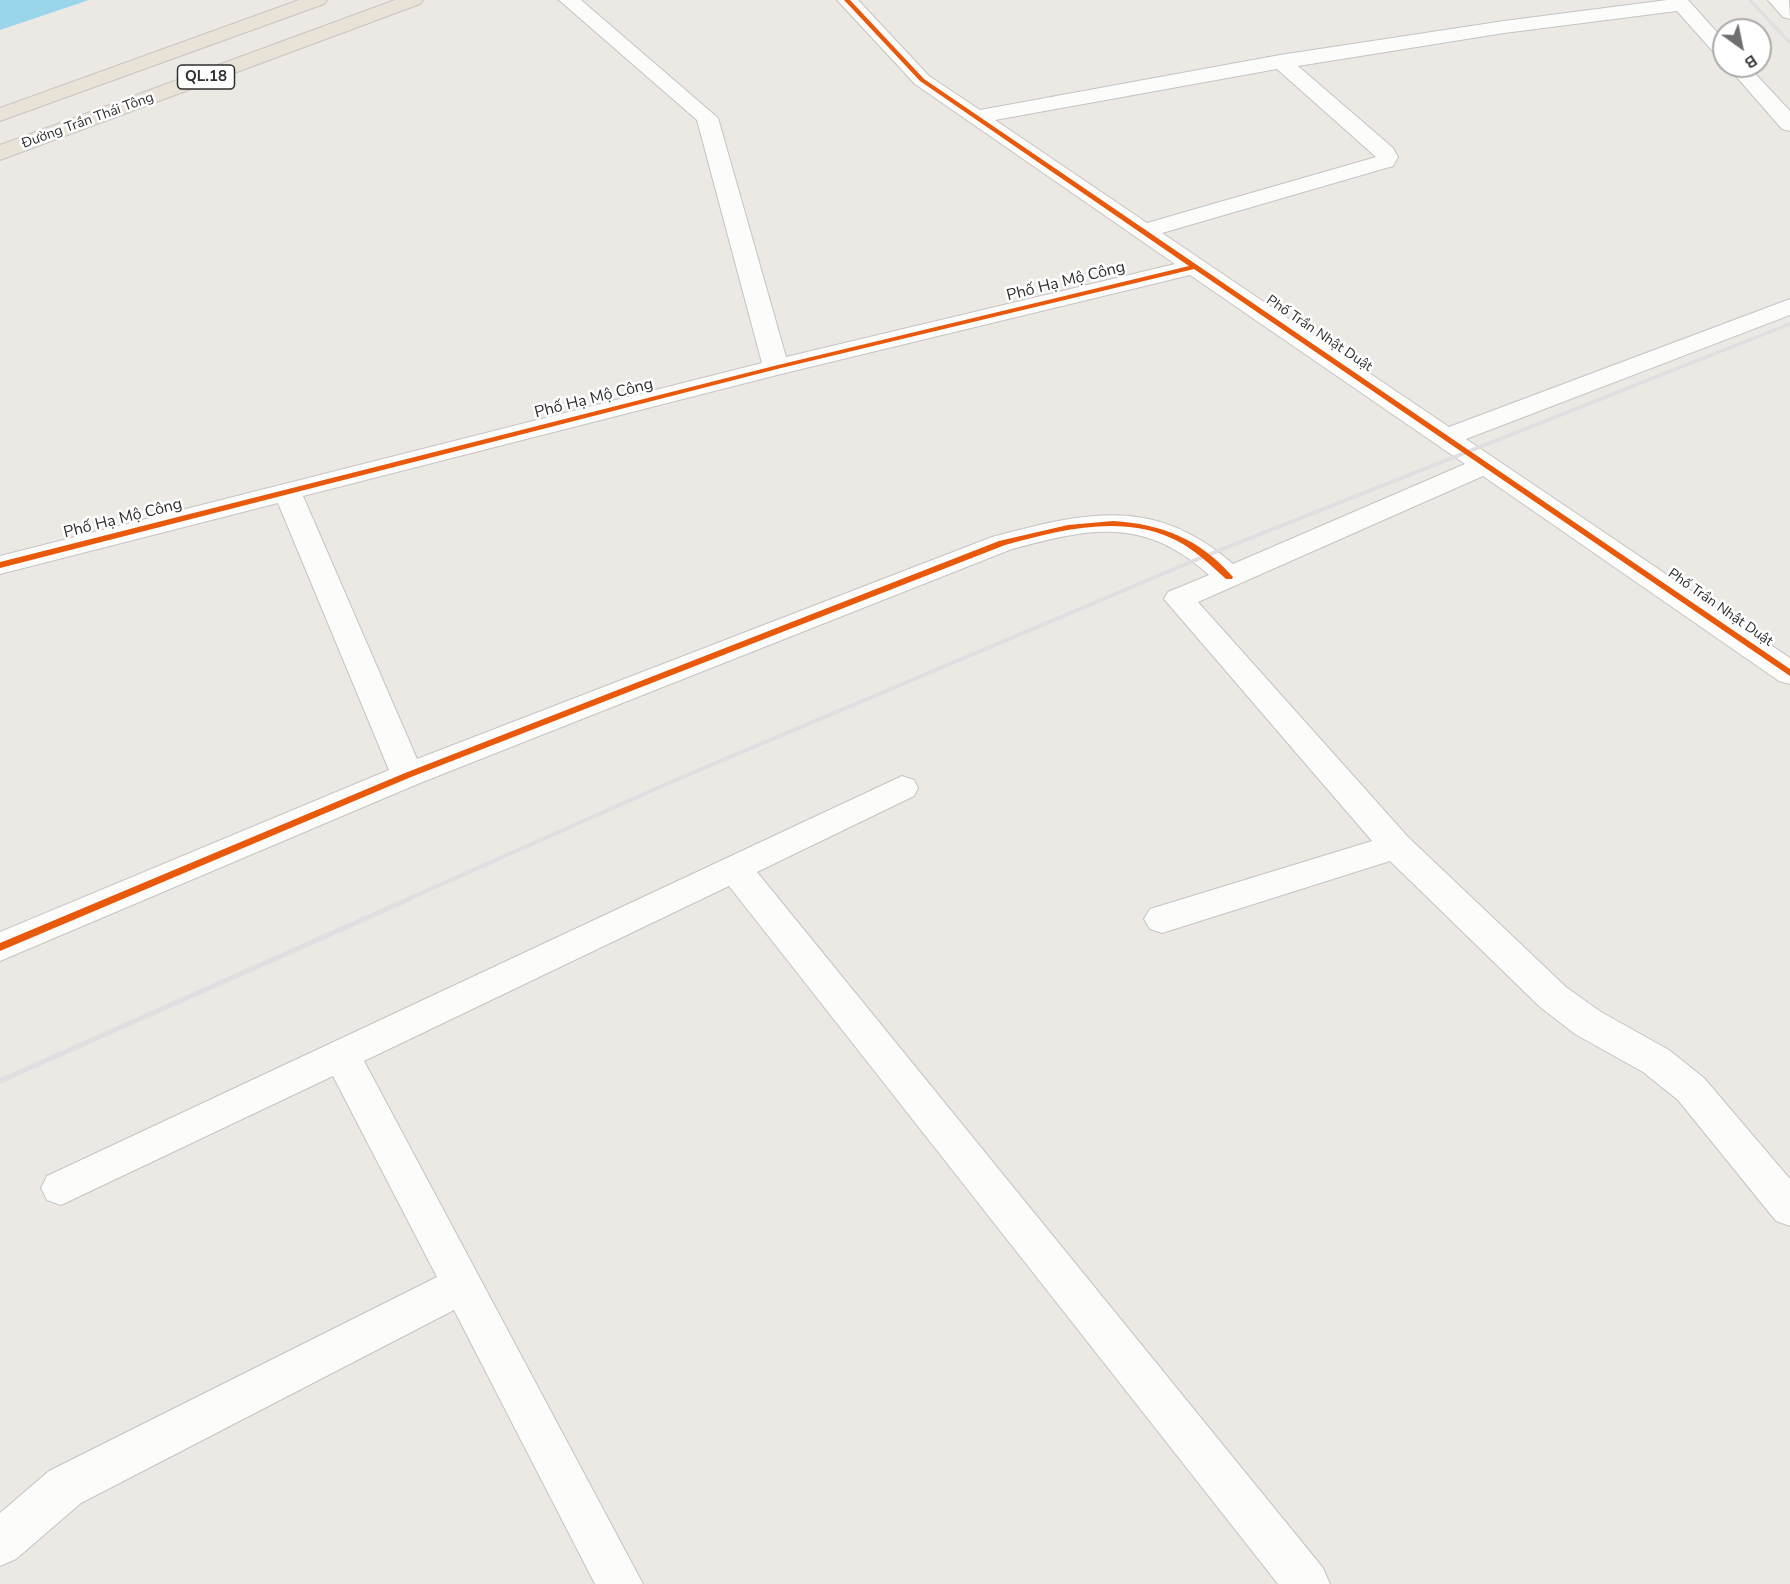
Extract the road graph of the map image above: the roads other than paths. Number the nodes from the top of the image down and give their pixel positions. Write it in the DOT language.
graph roads {
  1 [pos="317,0"];
  2 [pos="413,0"];
  3 [pos="569,0"];
  4 [pos="847,0"];
  5 [pos="1551,0"];
  6 [pos="1778,0"];
  7 [pos="1679,3"];
  8 [pos="1790,13"];
  9 [pos="1572,17"];
  10 [pos="1712,39"];
  11 [pos="1280,61"];
  12 [pos="1748,78"];
  13 [pos="0,115"];
  14 [pos="978,117"];
  15 [pos="1790,124"];
  16 [pos="0,153"];
  17 [pos="1145,231"];
  18 [pos="1196,266"];
  19 [pos="1790,306"];
  20 [pos="776,368"];
  21 [pos="1447,437"];
  22 [pos="1487,464"];
  23 [pos="288,493"];
  24 [pos="0,565"];
  25 [pos="1229,577"];
  26 [pos="1790,673"];
  27 [pos="408,775"];
  28 [pos="902,789"];
  29 [pos="1396,846"];
  30 [pos="734,868"];
  31 [pos="1162,918"];
  32 [pos="0,947"];
  33 [pos="341,1055"];
  34 [pos="61,1188"];
  35 [pos="1790,1208"];
  36 [pos="462,1285"];
  37 [pos="0,1544"];
  38 [pos="620,1584"];
  39 [pos="1308,1584"];
  1 -- 13 [label="highway, QL.18"];
  2 -- 16 [label="highway, Đường Trần Thái Tông / QL.18"];
  3 -- 20 [label="street"];
  4 -- 14 [label="street, Phố Trần Nhật Duật"];
  5 -- 9 [label="street"];
  6 -- 8 [label="street"];
  7 -- 9 [label="street"];
  7 -- 10 [label="street"];
  9 -- 11 [label="street"];
  11 -- 14 [label="street"];
  11 -- 17 [label="street"];
  12 -- 15 [label="street"];
  14 -- 17 [label="street, Phố Trần Nhật Duật"];
  17 -- 18 [label="street, Phố Trần Nhật Duật"];
  18 -- 20 [label="street, Phố Hạ Mộ Công"];
  18 -- 21 [label="street, Phố Trần Nhật Duật"];
  19 -- 21 [label="street"];
  20 -- 23 [label="street, Phố Hạ Mộ Công"];
  21 -- 22 [label="street, Phố Trần Nhật Duật"];
  22 -- 25 [label="street"];
  22 -- 26 [label="street, Phố Trần Nhật Duật"];
  23 -- 24 [label="street, Phố Hạ Mộ Công"];
  23 -- 27 [label="street"];
  25 -- 27 [label="street"];
  25 -- 29 [label="street"];
  27 -- 32 [label="street"];
  28 -- 30 [label="street"];
  29 -- 31 [label="street"];
  29 -- 35 [label="street"];
  30 -- 33 [label="street"];
  30 -- 39 [label="street"];
  33 -- 34 [label="street"];
  33 -- 36 [label="street"];
  36 -- 37 [label="street"];
  36 -- 38 [label="street"];
}
